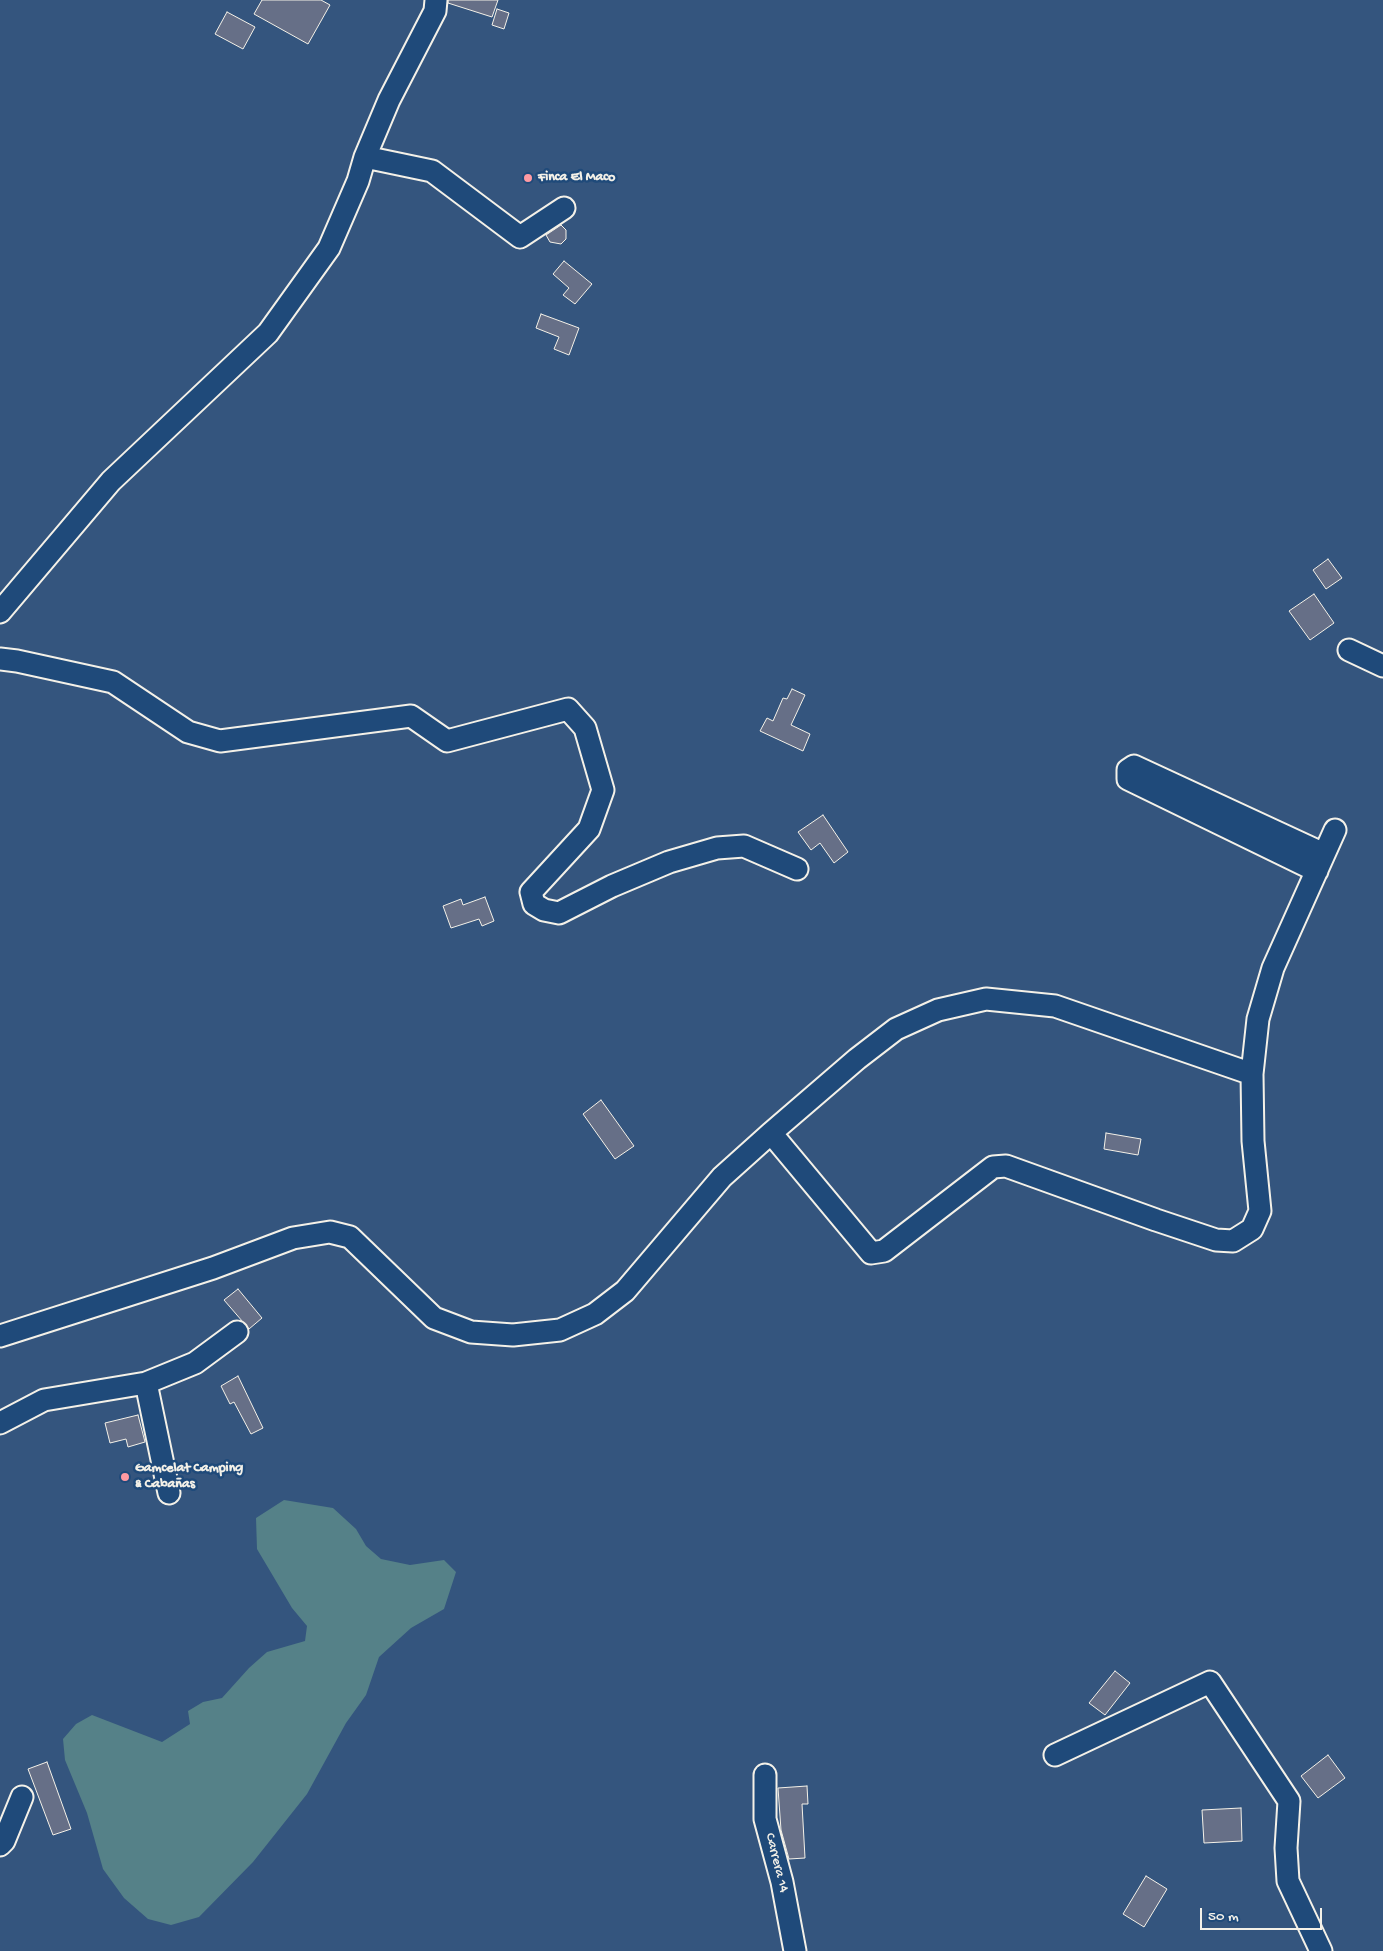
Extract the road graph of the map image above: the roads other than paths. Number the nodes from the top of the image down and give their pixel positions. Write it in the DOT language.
graph roads {
  1 [pos="436,0"];
  2 [pos="365,157"];
  3 [pos="564,208"];
  4 [pos="0,612"];
  5 [pos="1349,650"];
  6 [pos="0,659"];
  7 [pos="1383,666"];
  8 [pos="1336,830"];
  9 [pos="1320,863"];
  10 [pos="797,868"];
  11 [pos="1252,1074"];
  12 [pos="771,1132"];
  13 [pos="237,1332"];
  14 [pos="0,1336"];
  15 [pos="146,1383"];
  16 [pos="0,1423"];
  17 [pos="169,1493"];
  18 [pos="1056,1755"];
  19 [pos="765,1774"];
  20 [pos="22,1797"];
  21 [pos="0,1845"];
  22 [pos="795,1951"];
  23 [pos="1320,1951"];
  1 -- 2 [label="street"];
  2 -- 3 [label="street"];
  2 -- 4 [label="street"];
  5 -- 7 [label="street"];
  6 -- 10 [label="street"];
  8 -- 9 [label="street"];
  9 -- 9 [label="street"];
  9 -- 11 [label="street"];
  11 -- 12 [label="street"];
  11 -- 12 [label="street"];
  12 -- 14 [label="street"];
  13 -- 15 [label="street"];
  15 -- 16 [label="street"];
  15 -- 17 [label="street"];
  18 -- 23 [label="street"];
  19 -- 22 [label="street, Carrera 14"];
  20 -- 21 [label="street"];
}
